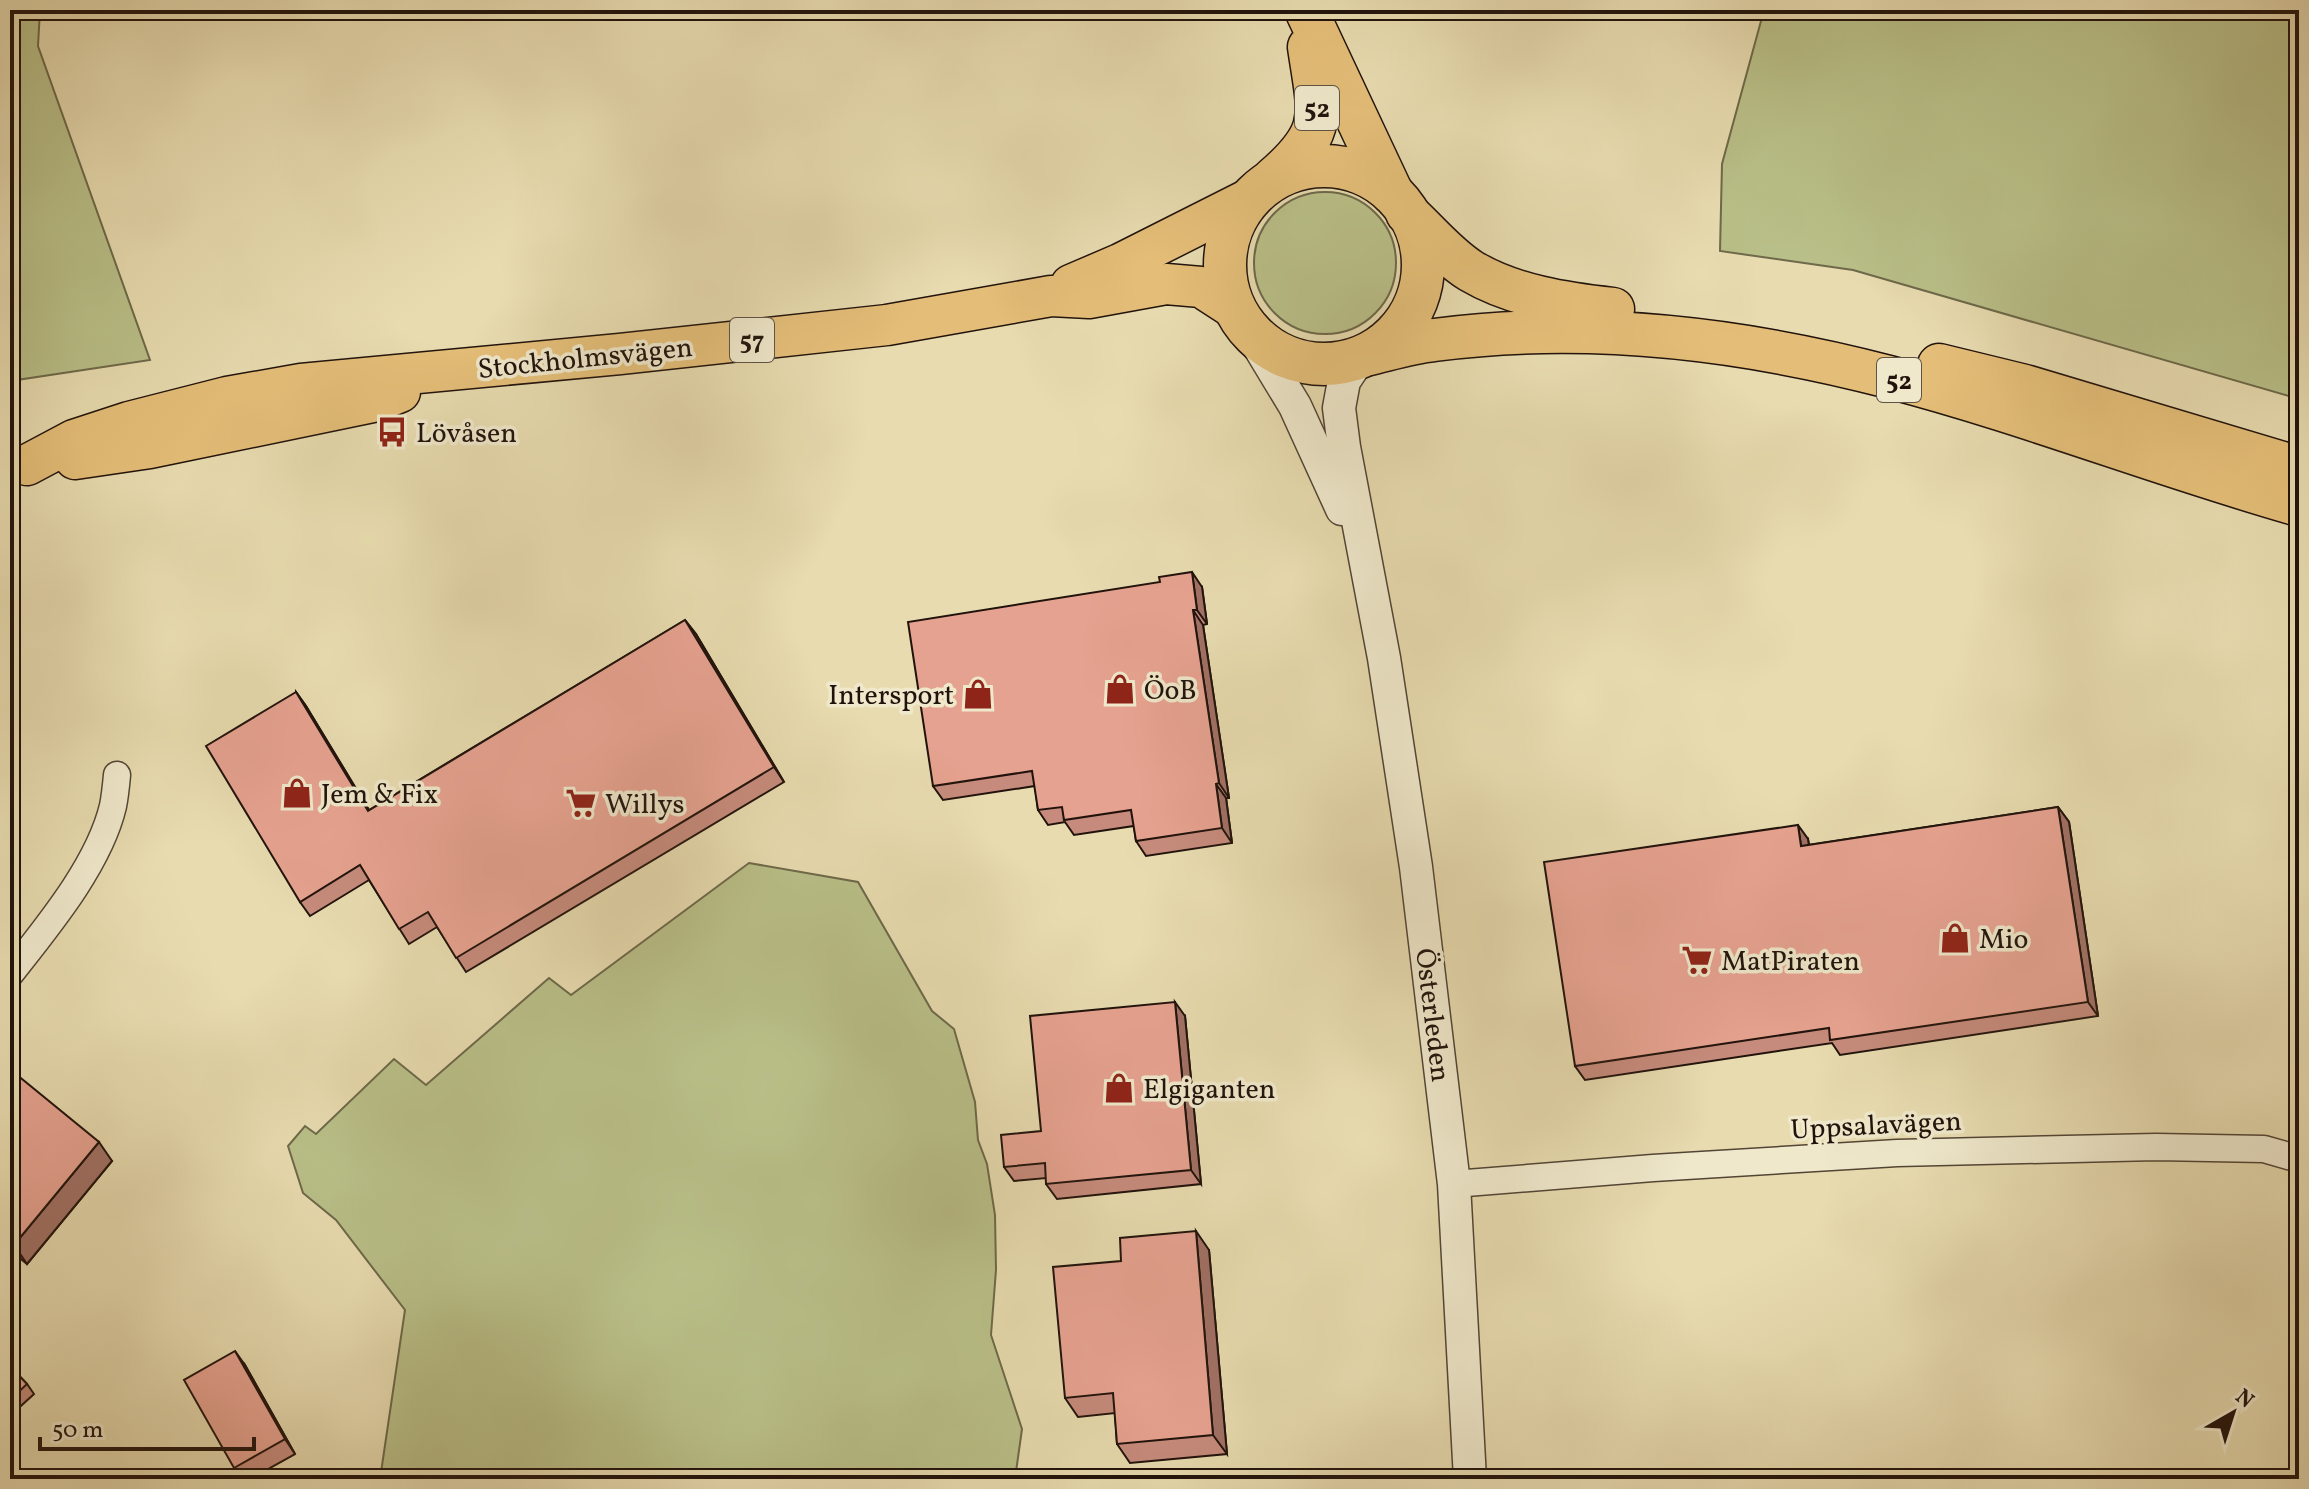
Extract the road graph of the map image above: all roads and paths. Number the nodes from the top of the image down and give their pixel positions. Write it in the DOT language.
graph roads {
  1 [pos="1305,10"];
  2 [pos="1258,192"];
  3 [pos="1400,203"];
  4 [pos="1051,296"];
  5 [pos="1241,317"];
  6 [pos="1364,356"];
  7 [pos="18,468"];
  8 [pos="2299,468"];
  9 [pos="2299,505"];
  10 [pos="1363,556"];
  11 [pos="117,775"];
  12 [pos="10,974"];
  13 [pos="2299,1159"];
  14 [pos="1454,1184"];
  15 [pos="1470,1479"];
  1 -- 2 [label="highway, 52"];
  1 -- 3 [label="highway, 52"];
  2 -- 3 [label="highway, 52"];
  2 -- 4 [label="main road, Stockholmsvägen / 57"];
  2 -- 5 [label="highway, 52"];
  3 -- 6 [label="highway, 52"];
  3 -- 8 [label="highway, 52"];
  4 -- 5 [label="main road, Stockholmsvägen / 57"];
  4 -- 7 [label="main road, Stockholmsvägen / 57"];
  5 -- 6 [label="highway, 52"];
  5 -- 10 [label="street, Österleden"];
  6 -- 9 [label="highway, 52"];
  6 -- 10 [label="street, Österleden"];
  10 -- 14 [label="street, Österleden"];
  11 -- 12 [label="street"];
  13 -- 14 [label="street, Uppsalavägen"];
  14 -- 15 [label="street, Österleden"];
}
